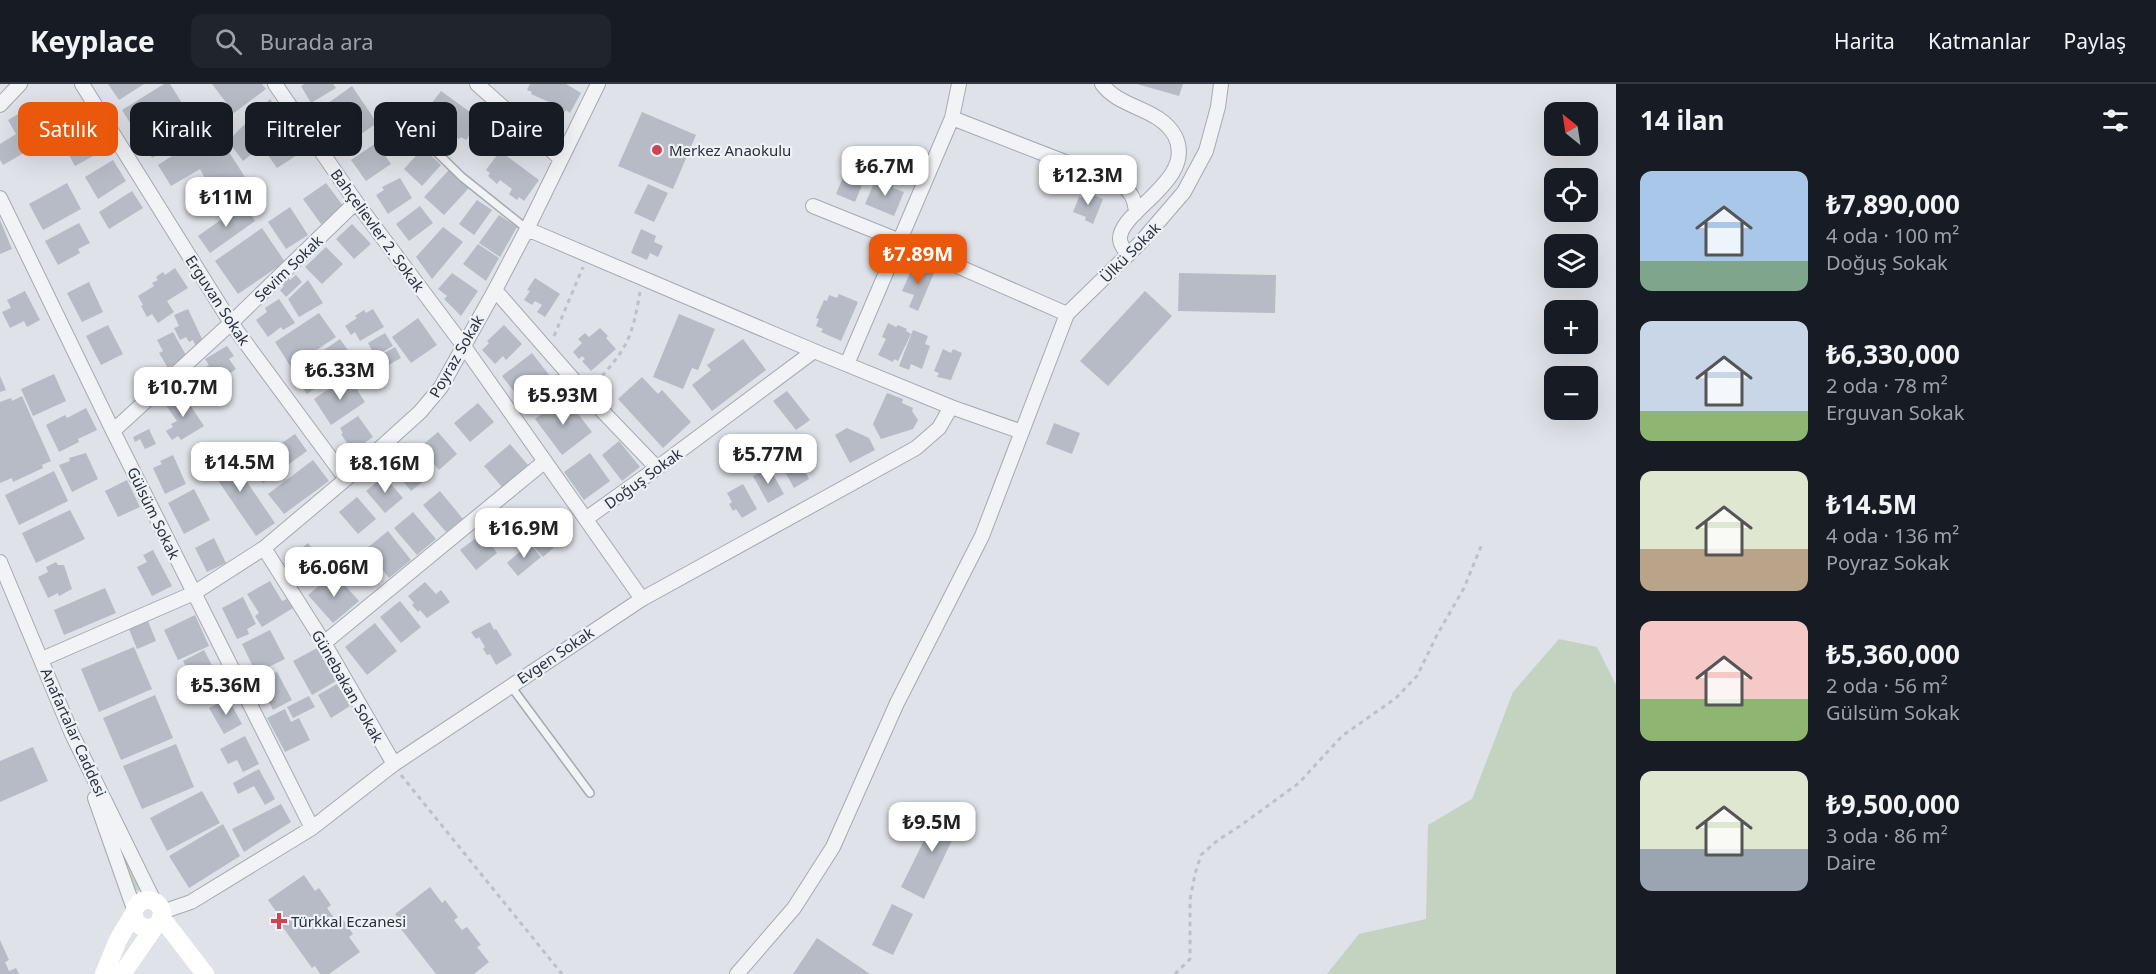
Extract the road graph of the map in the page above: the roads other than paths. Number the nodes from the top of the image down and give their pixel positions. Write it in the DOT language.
graph roads {
  1 [pos="82,84"];
  2 [pos="275,84"];
  3 [pos="477,84"];
  4 [pos="598,84"];
  5 [pos="959,84"];
  6 [pos="1102,84"];
  7 [pos="1221,84"];
  8 [pos="11,87"];
  9 [pos="0,105"];
  10 [pos="952,118"];
  11 [pos="440,156"];
  12 [pos="561,159"];
  13 [pos="0,198"];
  14 [pos="356,202"];
  15 [pos="813,206"];
  16 [pos="1136,213"];
  17 [pos="528,229"];
  18 [pos="900,241"];
  19 [pos="1128,255"];
  20 [pos="495,290"];
  21 [pos="1067,314"];
  22 [pos="231,324"];
  23 [pos="463,345"];
  24 [pos="814,351"];
  25 [pos="847,364"];
  26 [pos="951,407"];
  27 [pos="113,431"];
  28 [pos="1022,432"];
  29 [pos="544,462"];
  30 [pos="657,468"];
  31 [pos="346,478"];
  32 [pos="586,518"];
  33 [pos="264,548"];
  34 [pos="0,562"];
  35 [pos="194,593"];
  36 [pos="642,599"];
  37 [pos="324,642"];
  38 [pos="42,659"];
  39 [pos="510,685"];
  40 [pos="72,734"];
  41 [pos="394,764"];
  42 [pos="590,793"];
  43 [pos="312,828"];
  44 [pos="134,911"];
  45 [pos="158,914"];
  46 [pos="104,974"];
  47 [pos="122,974"];
  48 [pos="205,974"];
  49 [pos="737,974"];
  1 -- 22 [label="street, Erguvan Sokak"];
  2 -- 14 [label="street, Bahçelievler 2. Sokak"];
  3 -- 12 [label="street"];
  4 -- 12 [label="street, Poyraz Sokak"];
  5 -- 10 [label="street"];
  6 -- 16 [label="street"];
  7 -- 19 [label="street, Ülkü Sokak"];
  8 -- 9 [label="street"];
  10 -- 16 [label="street"];
  10 -- 18 [label="street"];
  11 -- 17 [label="lane"];
  12 -- 17 [label="street, Poyraz Sokak"];
  13 -- 27 [label="street, Gülsüm Sokak"];
  14 -- 22 [label="street, Sevim Sokak"];
  14 -- 23 [label="street, Bahçelievler 2. Sokak"];
  15 -- 18 [label="street"];
  16 -- 19 [label="street"];
  17 -- 20 [label="street, Poyraz Sokak"];
  17 -- 24 [label="street"];
  18 -- 21 [label="street"];
  18 -- 25 [label="street"];
  19 -- 21 [label="street, Ülkü Sokak"];
  20 -- 23 [label="street, Poyraz Sokak"];
  20 -- 30 [label="street"];
  21 -- 28 [label="street"];
  22 -- 27 [label="street, Sevim Sokak"];
  22 -- 31 [label="street, Erguvan Sokak"];
  23 -- 29 [label="street, Bahçelievler 2. Sokak"];
  23 -- 31 [label="street, Poyraz Sokak"];
  24 -- 25 [label="street"];
  24 -- 30 [label="street, Doğuş Sokak"];
  25 -- 26 [label="street"];
  26 -- 28 [label="street"];
  26 -- 36 [label="street, Evgen Sokak"];
  27 -- 35 [label="street, Gülsüm Sokak"];
  28 -- 49 [label="street"];
  29 -- 32 [label="street, Bahçelievler 2. Sokak"];
  29 -- 37 [label="street"];
  30 -- 32 [label="street, Doğuş Sokak"];
  31 -- 33 [label="street, Poyraz Sokak"];
  32 -- 36 [label="street, Bahçelievler 2. Sokak"];
  33 -- 35 [label="street, Poyraz Sokak"];
  33 -- 37 [label="street, Günebakan Sokak"];
  34 -- 38 [label="street, Anafartalar Caddesi"];
  35 -- 38 [label="street, Poyraz Sokak"];
  35 -- 43 [label="street, Gülsüm Sokak"];
  36 -- 39 [label="street, Evgen Sokak"];
  37 -- 41 [label="street, Günebakan Sokak"];
  38 -- 40 [label="street, Anafartalar Caddesi"];
  39 -- 41 [label="street, Evgen Sokak"];
  39 -- 42 [label="lane"];
  40 -- 44 [label="street"];
  40 -- 45 [label="street, Anafartalar Caddesi"];
  41 -- 43 [label="street, Evgen Sokak"];
  43 -- 45 [label="street, Evgen Sokak"];
  44 -- 45 [label="main road"];
  44 -- 45 [label="main road"];
  44 -- 46 [label="main road"];
  45 -- 47 [label="main road"];
  45 -- 48 [label="main road"];
}
